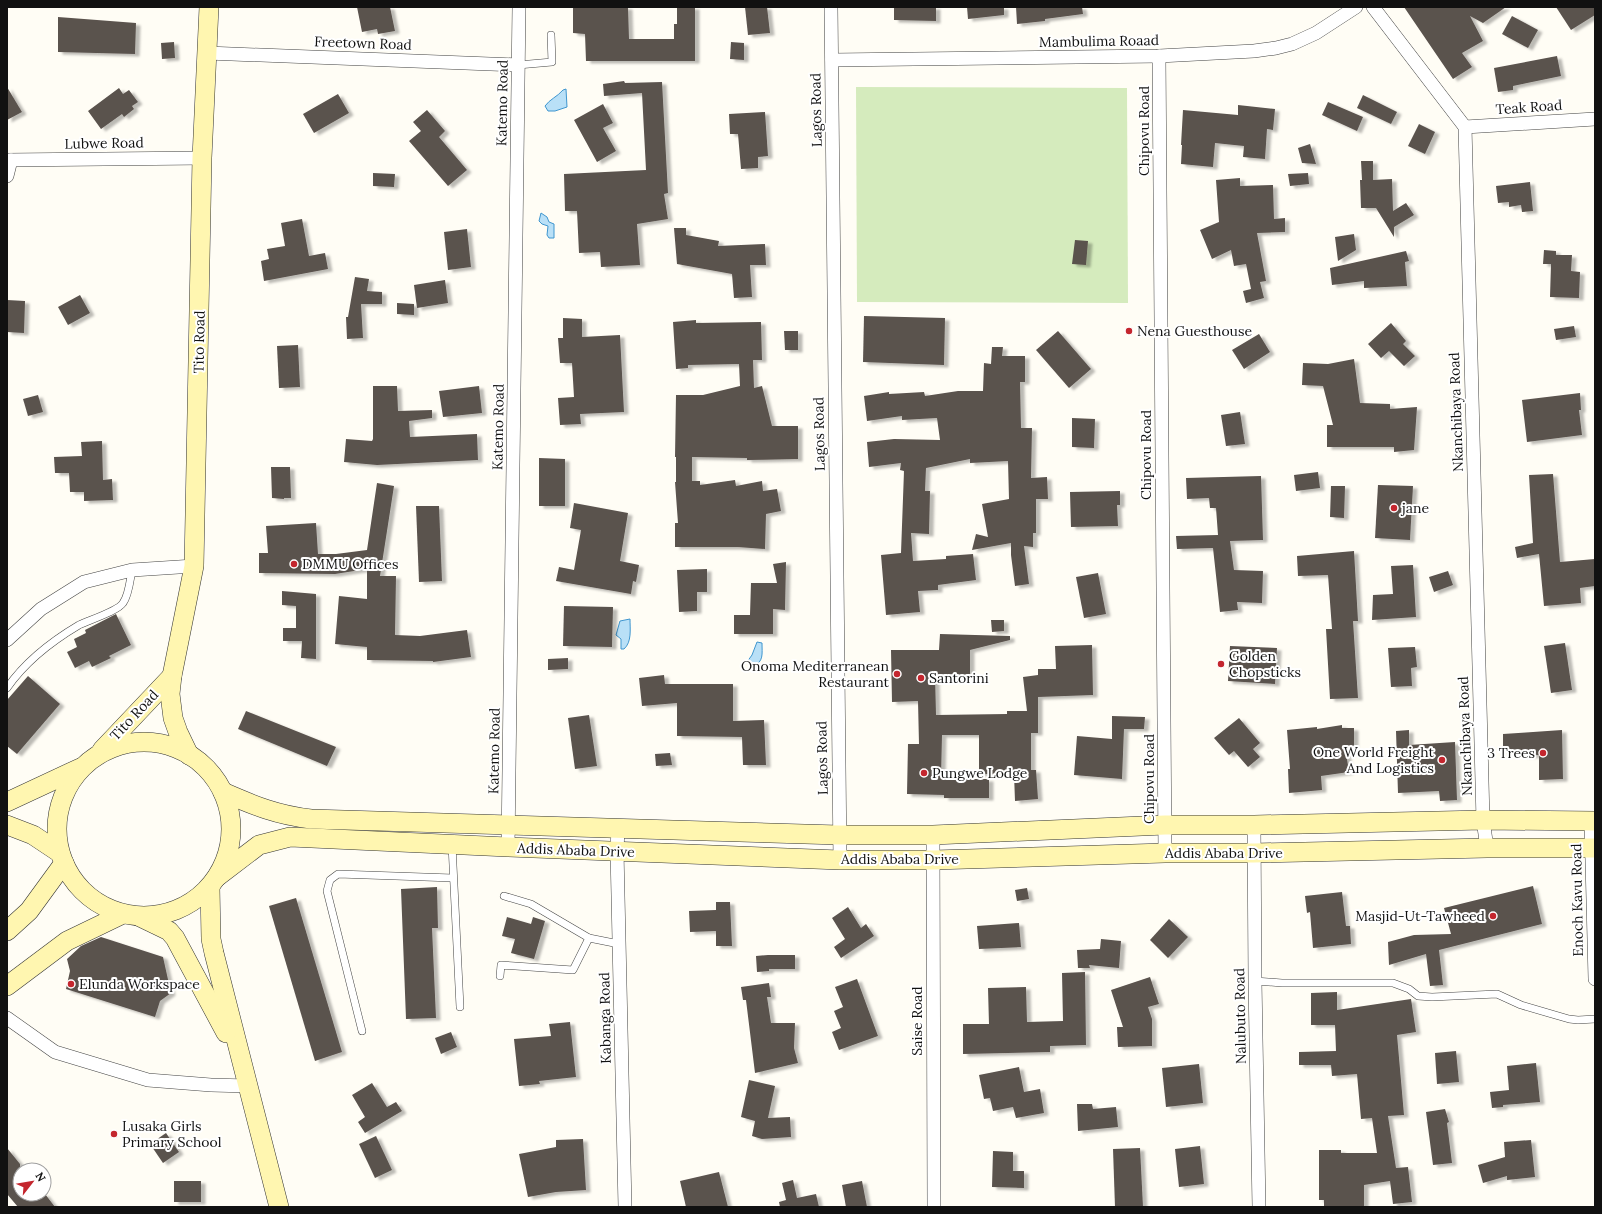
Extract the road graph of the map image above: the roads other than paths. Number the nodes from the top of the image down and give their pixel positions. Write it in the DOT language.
graph roads {
  1 [pos="209,7"];
  2 [pos="519,7"];
  3 [pos="831,7"];
  4 [pos="1356,7"];
  5 [pos="1373,7"];
  6 [pos="551,35"];
  7 [pos="207,53"];
  8 [pos="1159,56"];
  9 [pos="832,60"];
  10 [pos="518,66"];
  11 [pos="1595,119"];
  12 [pos="1465,127"];
  13 [pos="202,158"];
  14 [pos="9,160"];
  15 [pos="7,176"];
  16 [pos="194,566"];
  17 [pos="132,570"];
  18 [pos="7,640"];
  19 [pos="172,676"];
  20 [pos="7,688"];
  21 [pos="97,755"];
  22 [pos="189,755"];
  23 [pos="82,767"];
  24 [pos="223,792"];
  25 [pos="7,802"];
  26 [pos="1483,820"];
  27 [pos="1593,821"];
  28 [pos="7,825"];
  29 [pos="1165,825"];
  30 [pos="1254,825"];
  31 [pos="509,826"];
  32 [pos="618,828"];
  33 [pos="839,835"];
  34 [pos="933,835"];
  35 [pos="452,844"];
  36 [pos="508,847"];
  37 [pos="1487,848"];
  38 [pos="1593,848"];
  39 [pos="617,852"];
  40 [pos="1166,853"];
  41 [pos="1254,853"];
  42 [pos="62,858"];
  43 [pos="840,860"];
  44 [pos="933,860"];
  45 [pos="453,878"];
  46 [pos="214,882"];
  47 [pos="504,896"];
  48 [pos="131,915"];
  49 [pos="7,931"];
  50 [pos="589,938"];
  51 [pos="619,944"];
  52 [pos="500,976"];
  53 [pos="1595,979"];
  54 [pos="1255,982"];
  55 [pos="7,986"];
  56 [pos="460,1007"];
  57 [pos="7,1018"];
  58 [pos="1595,1019"];
  59 [pos="362,1031"];
  60 [pos="243,1067"];
  61 [pos="248,1086"];
  62 [pos="279,1207"];
  63 [pos="625,1207"];
  64 [pos="934,1207"];
  65 [pos="1259,1207"];
  1 -- 7 [label="main road, Tito Road"];
  2 -- 10 [label="street, Katemo Road"];
  3 -- 9 [label="street, Lagos Road"];
  4 -- 8 [label="street, Mambulima Roaad"];
  5 -- 12 [label="street"];
  6 -- 10 [label="lane"];
  7 -- 10 [label="street, Freetown Road"];
  7 -- 13 [label="main road, Tito Road"];
  8 -- 9 [label="street, Mambulima Roaad"];
  8 -- 29 [label="street, Chipovu Road"];
  9 -- 33 [label="street, Lagos Road"];
  10 -- 31 [label="street, Katemo Road"];
  11 -- 12 [label="street, Teak Road"];
  12 -- 26 [label="street, Nkanchibaya Road"];
  13 -- 14 [label="street, Lubwe Road"];
  13 -- 16 [label="main road, Tito Road"];
  14 -- 15 [label="street"];
  16 -- 17 [label="street"];
  16 -- 19 [label="main road, Tito Road"];
  17 -- 18 [label="street"];
  17 -- 20 [label="lane"];
  19 -- 21 [label="main road, Tito Road"];
  19 -- 22 [label="main road, Tito Road"];
  21 -- 22 [label="main road"];
  21 -- 23 [label="main road"];
  22 -- 24 [label="main road"];
  23 -- 25 [label="main road"];
  23 -- 42 [label="main road"];
  24 -- 31 [label="main road, Addis Ababa Drive"];
  24 -- 46 [label="main road"];
  26 -- 27 [label="main road, Addis Ababa Drive"];
  26 -- 30 [label="main road, Addis Ababa Drive"];
  26 -- 37 [label="street, Nkanchibaya Road"];
  27 -- 38 [label="street, Enoch Kavu Road"];
  28 -- 42 [label="main road"];
  29 -- 30 [label="main road, Addis Ababa Drive"];
  29 -- 34 [label="main road, Addis Ababa Drive"];
  29 -- 40 [label="street, Chipovu Road"];
  30 -- 41 [label="street, Nalubuto Road"];
  31 -- 32 [label="main road, Addis Ababa Drive"];
  31 -- 36 [label="street, Katemo Road"];
  32 -- 33 [label="main road, Addis Ababa Drive"];
  32 -- 39 [label="street, Kabanga Road"];
  33 -- 34 [label="main road, Addis Ababa Drive"];
  33 -- 43 [label="street, Lagos Road"];
  34 -- 44 [label="street, Saise Road"];
  35 -- 36 [label="main road, Addis Ababa Drive"];
  35 -- 45 [label="lane"];
  35 -- 46 [label="main road, Addis Ababa Drive"];
  36 -- 39 [label="main road, Addis Ababa Drive"];
  37 -- 38 [label="main road, Addis Ababa Drive"];
  37 -- 41 [label="main road, Addis Ababa Drive"];
  38 -- 53 [label="street, Enoch Kavu Road"];
  39 -- 43 [label="main road, Addis Ababa Drive"];
  39 -- 51 [label="street, Kabanga Road"];
  40 -- 41 [label="main road, Addis Ababa Drive"];
  40 -- 44 [label="main road, Addis Ababa Drive"];
  41 -- 54 [label="street, Nalubuto Road"];
  42 -- 48 [label="main road"];
  42 -- 49 [label="main road"];
  43 -- 44 [label="main road, Addis Ababa Drive"];
  44 -- 64 [label="street, Saise Road"];
  45 -- 56 [label="lane"];
  45 -- 59 [label="lane"];
  46 -- 48 [label="main road, Addis Ababa Drive"];
  46 -- 60 [label="main road"];
  47 -- 50 [label="lane"];
  48 -- 55 [label="main road"];
  48 -- 60 [label="main road"];
  50 -- 51 [label="lane"];
  50 -- 52 [label="lane"];
  51 -- 63 [label="street, Kabanga Road"];
  54 -- 58 [label="lane"];
  54 -- 65 [label="street, Nalubuto Road"];
  57 -- 61 [label="street"];
  60 -- 61 [label="main road"];
  61 -- 62 [label="main road"];
}
